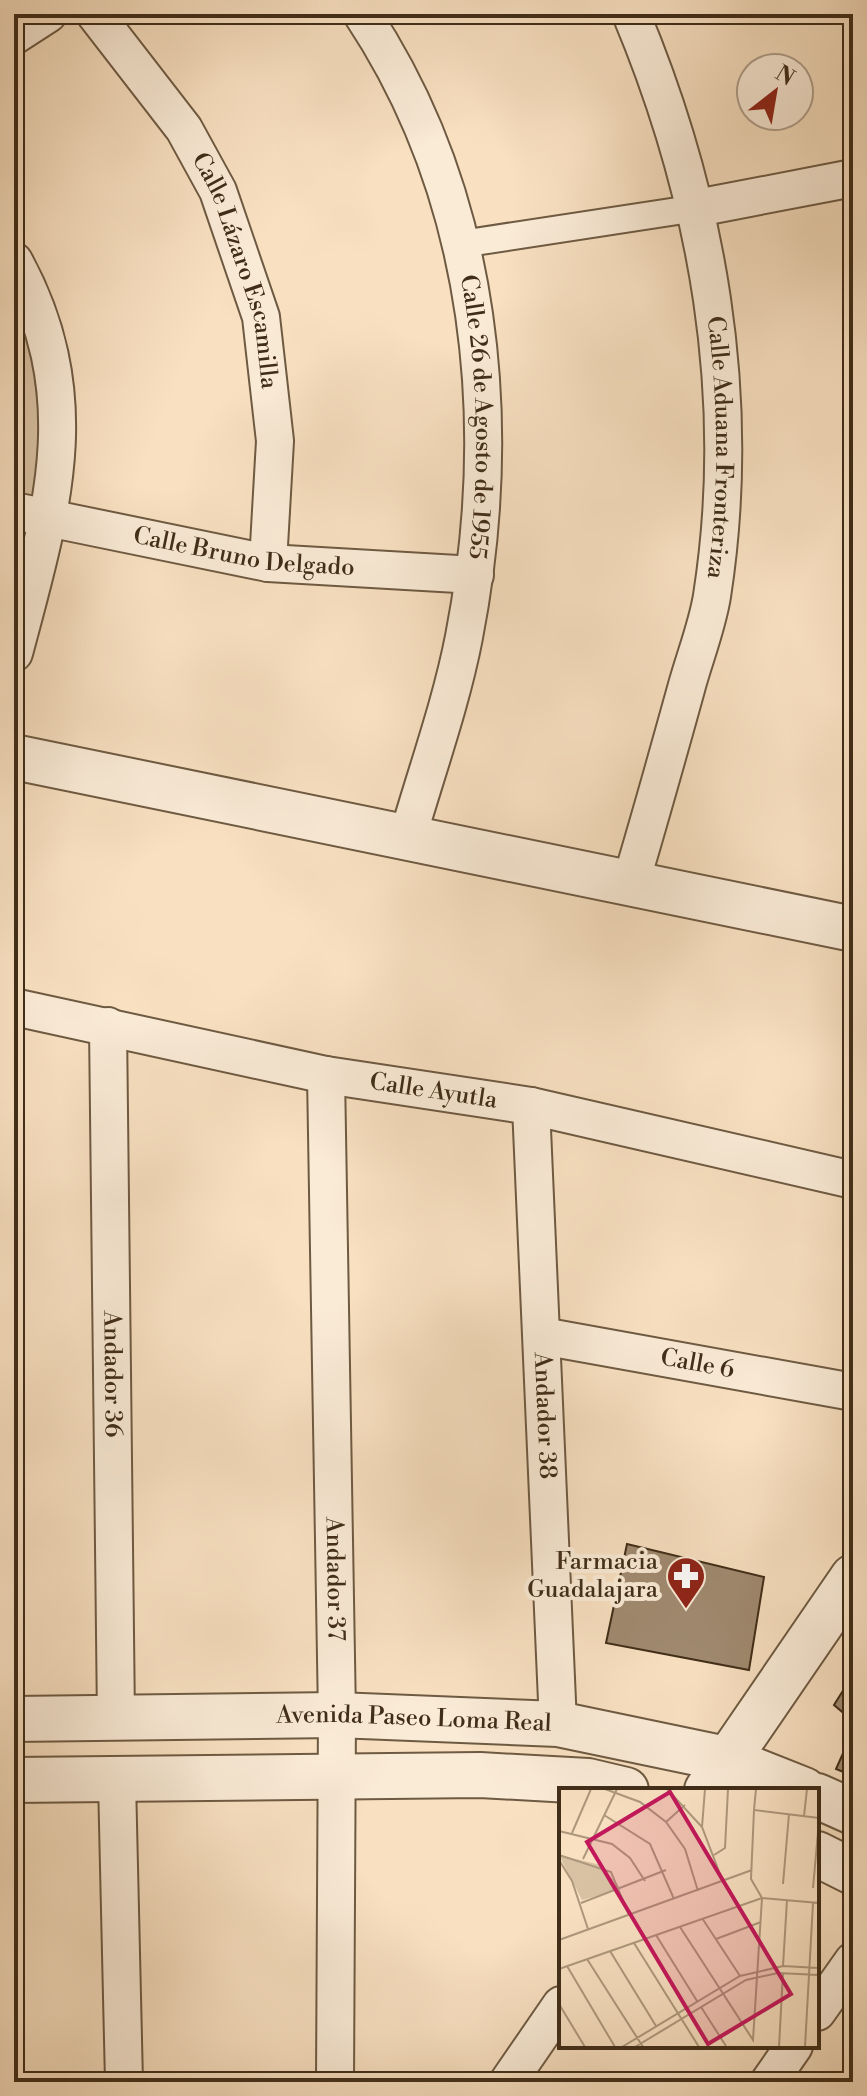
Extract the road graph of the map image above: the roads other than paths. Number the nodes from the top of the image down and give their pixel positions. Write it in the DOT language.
graph roads {
  1 [pos="48,14"];
  2 [pos="95,14"];
  3 [pos="362,14"];
  4 [pos="631,14"];
  5 [pos="14,36"];
  6 [pos="853,178"];
  7 [pos="697,208"];
  8 [pos="461,244"];
  9 [pos="14,261"];
  10 [pos="14,511"];
  11 [pos="49,518"];
  12 [pos="268,563"];
  13 [pos="475,575"];
  14 [pos="14,653"];
  15 [pos="14,757"];
  16 [pos="408,836"];
  17 [pos="631,882"];
  18 [pos="853,929"];
  19 [pos="14,1007"];
  20 [pos="108,1026"];
  21 [pos="326,1075"];
  22 [pos="531,1106"];
  23 [pos="853,1180"];
  24 [pos="542,1336"];
  25 [pos="853,1392"];
  26 [pos="853,1577"];
  27 [pos="337,1715"];
  28 [pos="14,1719"];
  29 [pos="116,1719"];
  30 [pos="558,1724"];
  31 [pos="716,1774"];
  32 [pos="334,1776"];
  33 [pos="14,1780"];
  34 [pos="117,1781"];
  35 [pos="618,1788"];
  36 [pos="793,1788"];
  37 [pos="819,1797"];
  38 [pos="853,1812"];
  39 [pos="819,1855"];
  40 [pos="853,1872"];
  41 [pos="853,1961"];
  42 [pos="559,2008"];
  43 [pos="819,2009"];
  44 [pos="793,2048"];
  45 [pos="124,2082"];
  46 [pos="335,2082"];
  47 [pos="508,2082"];
  48 [pos="769,2082"];
  1 -- 5 [label="street"];
  2 -- 12 [label="street, Calle Lázaro Escamilla"];
  3 -- 8 [label="street, Calle 26 de Agosto de 1955"];
  4 -- 7 [label="street, Calle Aduana Fronteriza"];
  6 -- 7 [label="street"];
  7 -- 8 [label="street"];
  7 -- 17 [label="street, Calle Aduana Fronteriza"];
  8 -- 13 [label="street, Calle 26 de Agosto de 1955"];
  9 -- 11 [label="street"];
  10 -- 11 [label="street, Calle Bruno Delgado"];
  11 -- 12 [label="street, Calle Bruno Delgado"];
  11 -- 14 [label="street"];
  12 -- 13 [label="street, Calle Bruno Delgado"];
  13 -- 16 [label="street, Calle 26 de Agosto de 1955"];
  15 -- 16 [label="street"];
  16 -- 17 [label="street"];
  17 -- 18 [label="street"];
  19 -- 20 [label="street, Calle Ayutla"];
  20 -- 21 [label="street, Calle Ayutla"];
  20 -- 29 [label="street, Andador 36"];
  21 -- 22 [label="street, Calle Ayutla"];
  21 -- 27 [label="street, Andador 37"];
  22 -- 23 [label="street, Calle Ayutla"];
  22 -- 24 [label="street, Andador 38"];
  24 -- 25 [label="street, Calle 6"];
  24 -- 30 [label="street, Andador 38"];
  26 -- 31 [label="street"];
  27 -- 29 [label="street, Avenida Paseo Loma Real"];
  27 -- 30 [label="street, Avenida Paseo Loma Real"];
  27 -- 32 [label="street, Andador 37"];
  28 -- 29 [label="street, Avenida Paseo Loma Real"];
  30 -- 31 [label="street, Avenida Paseo Loma Real"];
  31 -- 36 [label="street, Avenida Paseo Loma Real"];
  32 -- 34 [label="street"];
  32 -- 35 [label="street"];
  32 -- 46 [label="street, Andador 37"];
  33 -- 34 [label="street"];
  34 -- 45 [label="street"];
  37 -- 38 [label="street"];
  39 -- 40 [label="street"];
  41 -- 43 [label="street"];
  42 -- 47 [label="street"];
  44 -- 48 [label="street"];
}
